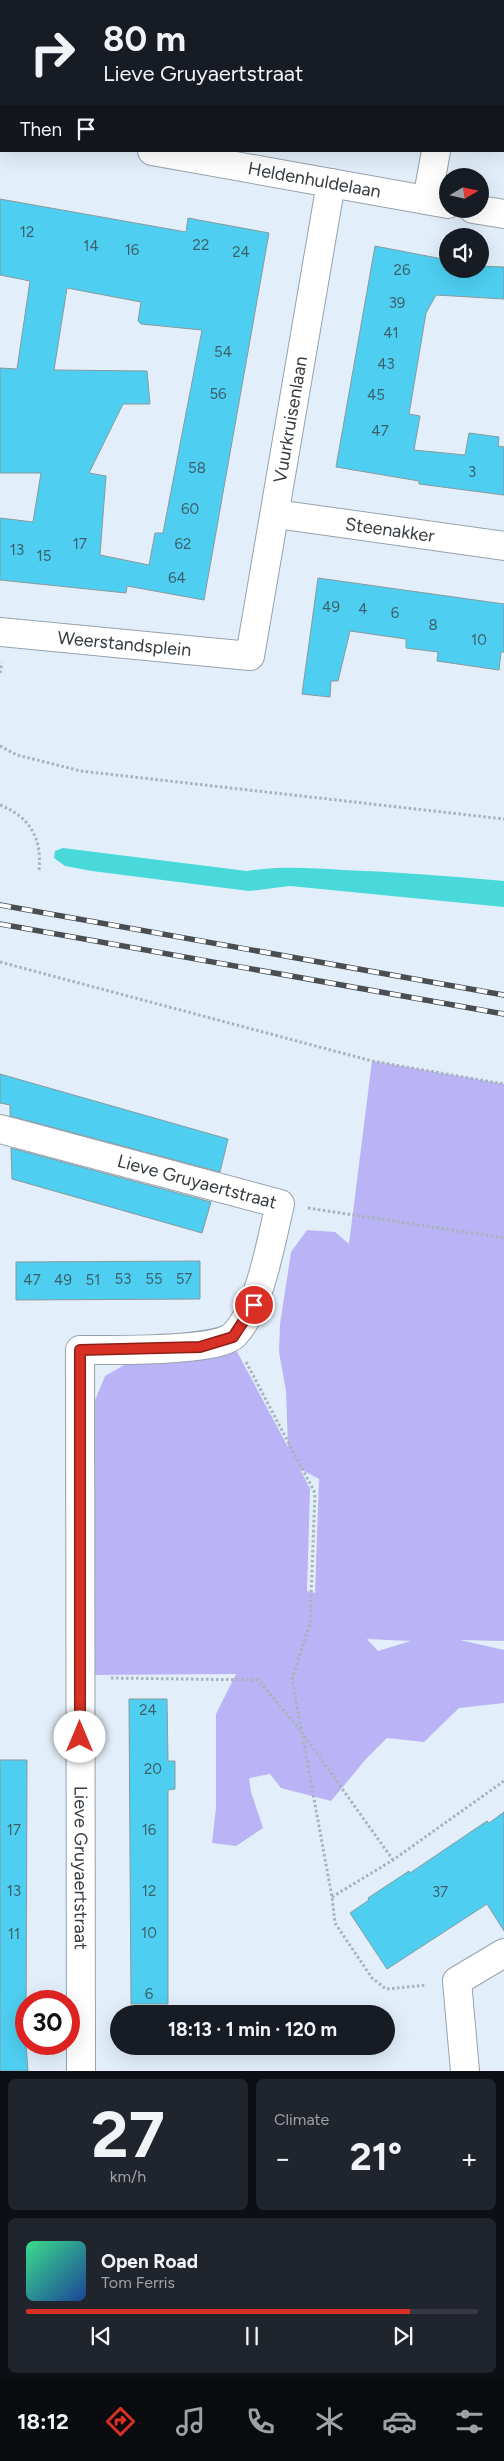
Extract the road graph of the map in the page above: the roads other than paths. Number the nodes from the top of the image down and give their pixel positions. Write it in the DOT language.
graph roads {
  1 [pos="164,152"];
  2 [pos="436,152"];
  3 [pos="271,161"];
  4 [pos="331,183"];
  5 [pos="437,202"];
  6 [pos="489,212"];
  7 [pos="504,214"];
  8 [pos="276,514"];
  9 [pos="504,546"];
  10 [pos="0,632"];
  11 [pos="250,656"];
  12 [pos="0,1129"];
  13 [pos="504,1953"];
  14 [pos="81,2071"];
  15 [pos="465,2071"];
  1 -- 3 [label="street, Heldenhuldelaan"];
  2 -- 5 [label="street"];
  3 -- 4 [label="street, Heldenhuldelaan"];
  4 -- 5 [label="street, Heldenhuldelaan"];
  4 -- 8 [label="street, Vuurkruisenlaan"];
  6 -- 7 [label="street"];
  8 -- 9 [label="street, Steenakker"];
  8 -- 11 [label="street, Vuurkruisenlaan"];
  10 -- 11 [label="street, Weerstandsplein"];
  12 -- 14 [label="street, Lieve Gruyaertstraat"];
  13 -- 15 [label="street"];
}
